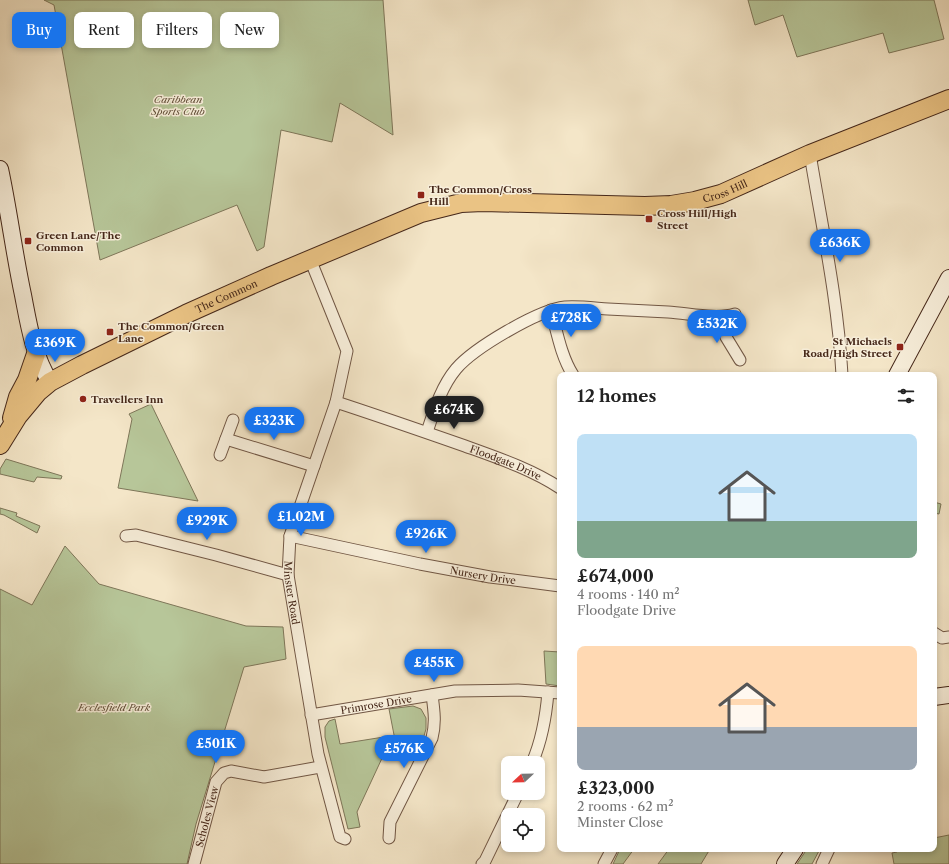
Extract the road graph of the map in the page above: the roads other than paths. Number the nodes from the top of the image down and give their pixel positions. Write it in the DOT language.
graph roads {
  1 [pos="949,99"];
  2 [pos="810,154"];
  3 [pos="0,169"];
  4 [pos="461,203"];
  5 [pos="310,259"];
  6 [pos="949,278"];
  7 [pos="551,310"];
  8 [pos="734,314"];
  9 [pos="722,317"];
  10 [pos="36,354"];
  11 [pos="740,360"];
  12 [pos="571,372"];
  13 [pos="842,372"];
  14 [pos="899,372"];
  15 [pos="50,382"];
  16 [pos="336,402"];
  17 [pos="233,420"];
  18 [pos="9,428"];
  19 [pos="427,432"];
  20 [pos="226,439"];
  21 [pos="0,445"];
  22 [pos="220,455"];
  23 [pos="314,466"];
  24 [pos="557,486"];
  25 [pos="126,536"];
  26 [pos="290,536"];
  27 [pos="288,575"];
  28 [pos="557,586"];
  29 [pos="937,635"];
  30 [pos="949,637"];
  31 [pos="548,692"];
  32 [pos="557,693"];
  33 [pos="432,695"];
  34 [pos="949,695"];
  35 [pos="937,697"];
  36 [pos="311,715"];
  37 [pos="534,756"];
  38 [pos="320,767"];
  39 [pos="515,800"];
  40 [pos="389,838"];
  41 [pos="344,839"];
  42 [pos="610,852"];
  43 [pos="793,852"];
  44 [pos="828,852"];
  45 [pos="196,863"];
  46 [pos="482,864"];
  47 [pos="604,864"];
  48 [pos="785,864"];
  49 [pos="822,864"];
  1 -- 2 [label="main road, Cross Hill"];
  2 -- 4 [label="main road, Cross Hill"];
  2 -- 13 [label="street"];
  3 -- 10 [label="main road"];
  4 -- 5 [label="main road, The Common"];
  5 -- 15 [label="main road, The Common"];
  5 -- 16 [label="street, Minster Road"];
  6 -- 14 [label="main road"];
  7 -- 9 [label="street"];
  7 -- 12 [label="street"];
  7 -- 19 [label="street"];
  8 -- 9 [label="street"];
  9 -- 11 [label="street"];
  10 -- 15 [label="main road"];
  10 -- 18 [label="main road"];
  15 -- 18 [label="main road, The Common"];
  16 -- 19 [label="street, Floodgate Drive"];
  16 -- 23 [label="street, Minster Road"];
  17 -- 20 [label="street"];
  18 -- 21 [label="main road, The Common"];
  19 -- 24 [label="street, Floodgate Drive"];
  20 -- 22 [label="street"];
  20 -- 23 [label="street"];
  23 -- 26 [label="street, Minster Road"];
  25 -- 27 [label="street"];
  26 -- 27 [label="street, Minster Road"];
  26 -- 28 [label="street, Nursery Drive"];
  27 -- 36 [label="street, Minster Road"];
  29 -- 30 [label="street"];
  31 -- 32 [label="street, Primrose Drive"];
  31 -- 33 [label="street, Primrose Drive"];
  31 -- 37 [label="street"];
  33 -- 36 [label="street, Primrose Drive"];
  33 -- 40 [label="street"];
  34 -- 35 [label="main road"];
  36 -- 38 [label="street, Minster Road"];
  38 -- 41 [label="street, Minster Road"];
  38 -- 45 [label="street, Scholes View"];
  39 -- 46 [label="street"];
  42 -- 47 [label="street"];
  43 -- 48 [label="main road"];
  44 -- 49 [label="street"];
}
